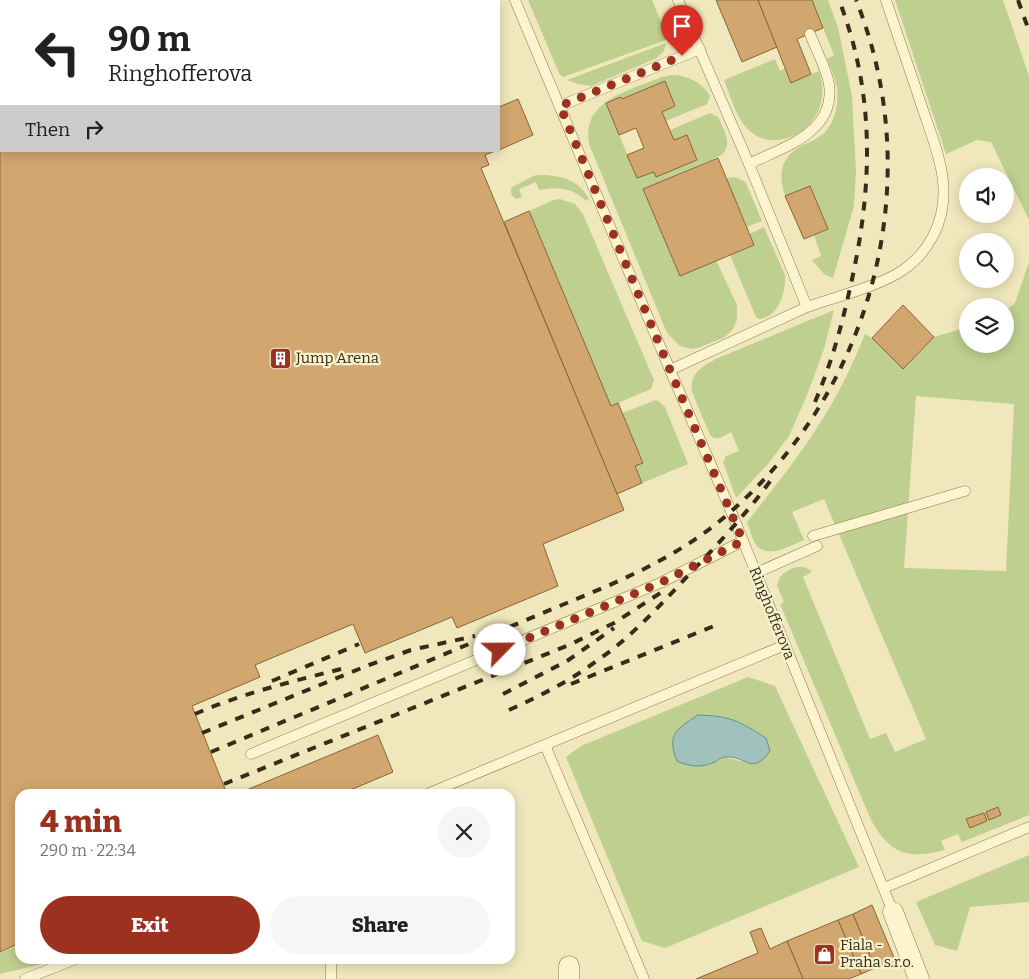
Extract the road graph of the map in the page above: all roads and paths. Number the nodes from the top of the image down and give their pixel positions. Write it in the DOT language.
graph roads {
  1 [pos="515,0"];
  2 [pos="678,0"];
  3 [pos="886,0"];
  4 [pos="810,34"];
  5 [pos="700,49"];
  6 [pos="560,106"];
  7 [pos="749,164"];
  8 [pos="807,307"];
  9 [pos="670,370"];
  10 [pos="964,491"];
  11 [pos="743,541"];
  12 [pos="756,573"];
  13 [pos="785,645"];
  14 [pos="545,745"];
  15 [pos="251,754"];
  16 [pos="439,789"];
  17 [pos="1029,827"];
  18 [pos="884,888"];
  19 [pos="893,912"];
  20 [pos="63,964"];
  21 [pos="331,964"];
  22 [pos="25,979"];
  23 [pos="331,979"];
  24 [pos="644,979"];
  25 [pos="919,979"];
  1 -- 6 [label="lane, Ringhofferova"];
  2 -- 5 [label="lane"];
  3 -- 8 [label="lane"];
  4 -- 7 [label="lane"];
  5 -- 6 [label="lane"];
  5 -- 7 [label="lane"];
  6 -- 9 [label="lane, Ringhofferova"];
  7 -- 8 [label="lane"];
  8 -- 9 [label="lane"];
  9 -- 11 [label="lane, Ringhofferova"];
  10 -- 12 [label="lane"];
  11 -- 12 [label="lane, Ringhofferova"];
  11 -- 15 [label="lane"];
  12 -- 13 [label="lane, Ringhofferova"];
  13 -- 14 [label="lane"];
  13 -- 18 [label="lane, Ringhofferova"];
  14 -- 16 [label="lane"];
  14 -- 24 [label="lane"];
  17 -- 18 [label="lane"];
  18 -- 19 [label="lane, Ringhofferova"];
  19 -- 25 [label="street, Ringhofferova"];
  20 -- 22 [label="lane"];
  21 -- 23 [label="lane"];
}
